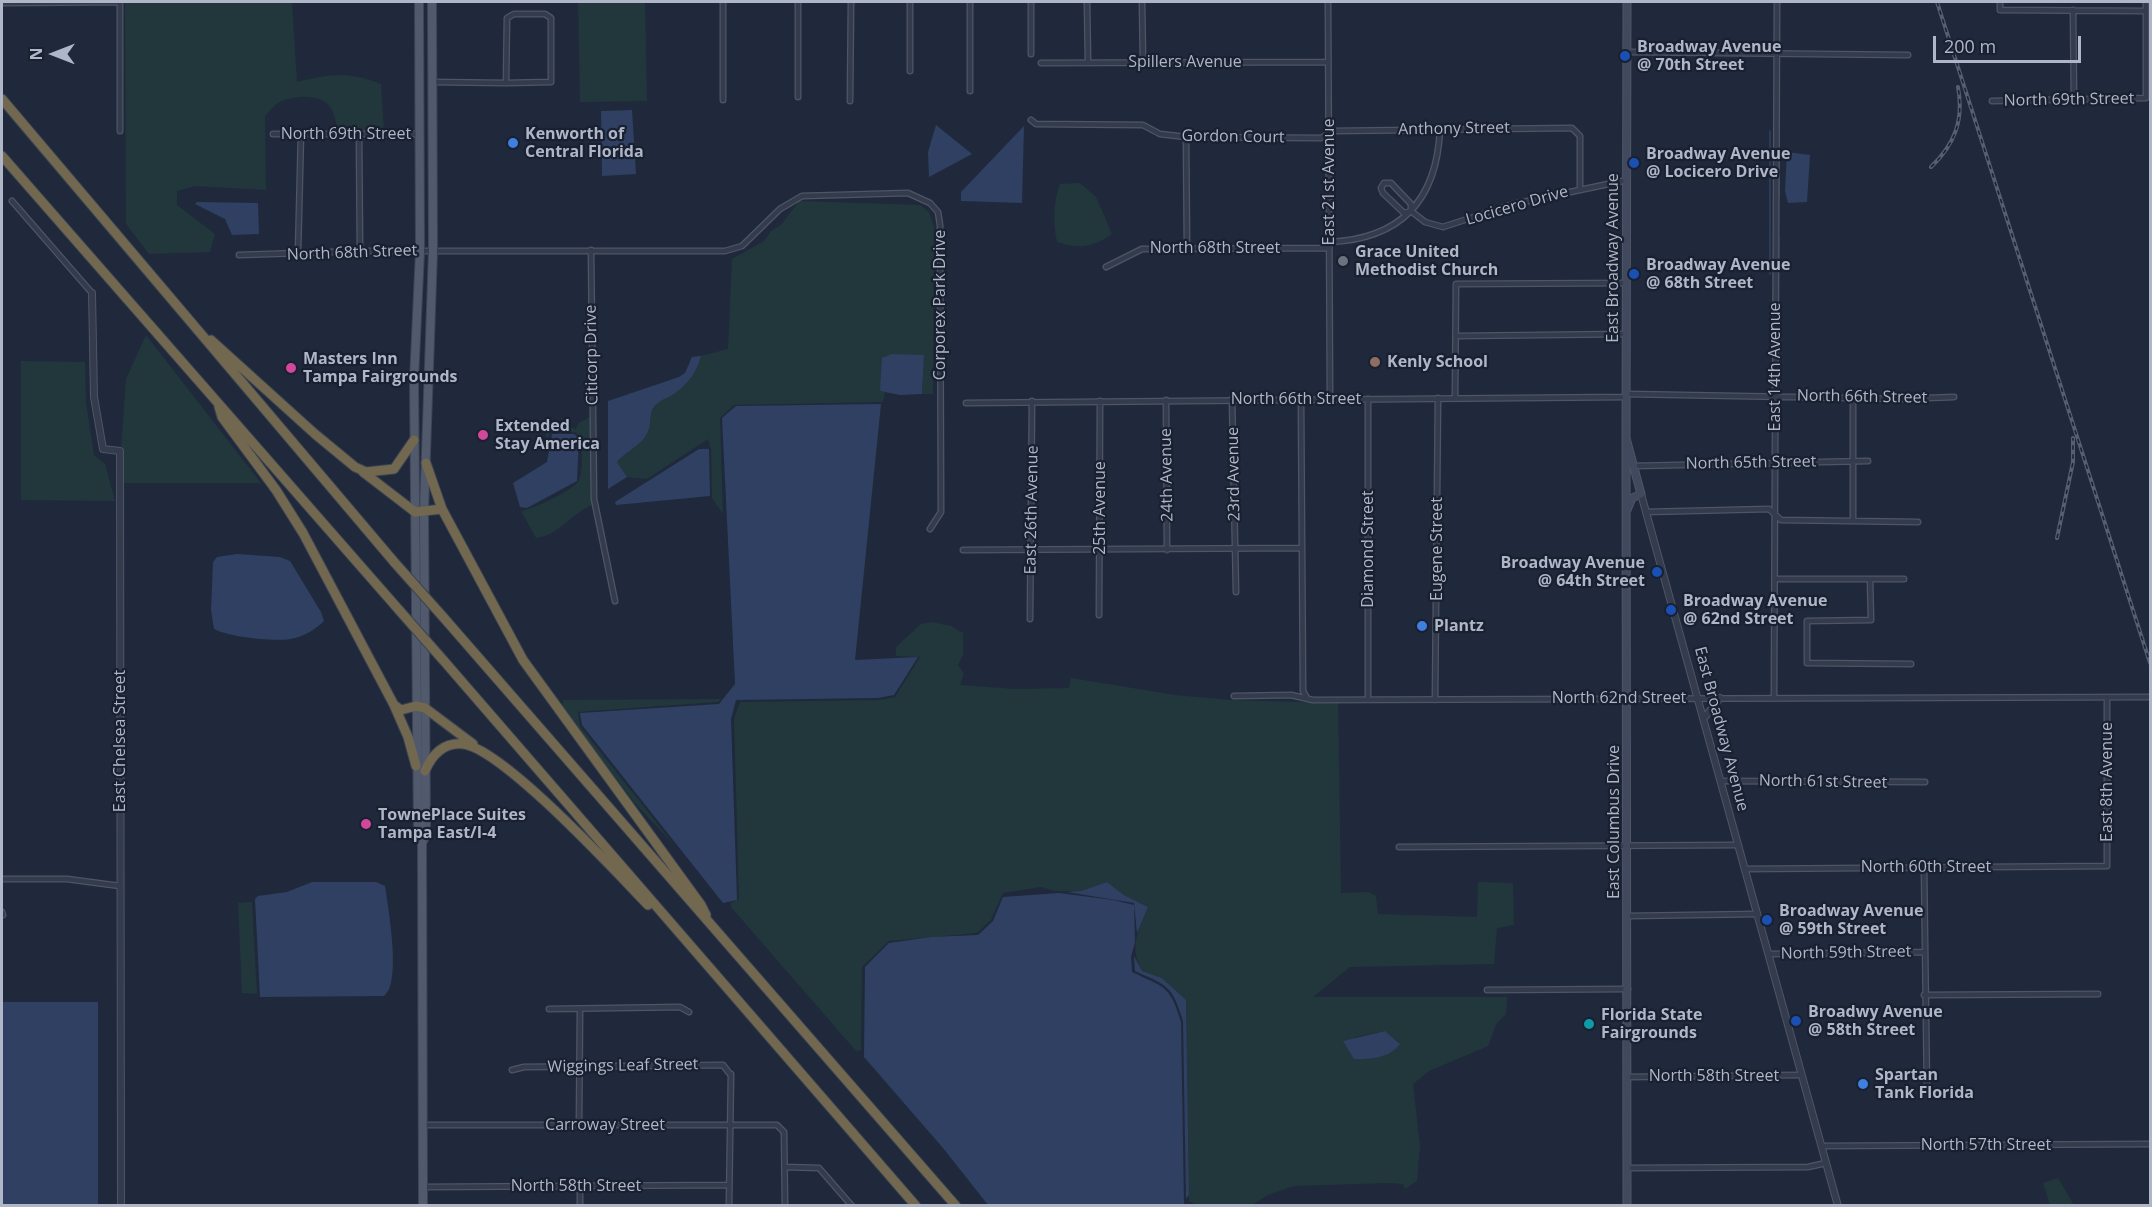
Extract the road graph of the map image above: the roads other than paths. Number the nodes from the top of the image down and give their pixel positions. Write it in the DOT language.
graph roads {
  1 [pos="5,2"];
  2 [pos="63,2"];
  3 [pos="120,2"];
  4 [pos="419,2"];
  5 [pos="432,2"];
  6 [pos="723,2"];
  7 [pos="798,2"];
  8 [pos="851,2"];
  9 [pos="910,2"];
  10 [pos="970,2"];
  11 [pos="1031,2"];
  12 [pos="1088,2"];
  13 [pos="1142,2"];
  14 [pos="1328,2"];
  15 [pos="1627,2"];
  16 [pos="1777,2"];
  17 [pos="2000,2"];
  18 [pos="2146,2"];
  19 [pos="2073,10"];
  20 [pos="2146,11"];
  21 [pos="1627,52"];
  22 [pos="1031,54"];
  23 [pos="1777,54"];
  24 [pos="1908,55"];
  25 [pos="1088,62"];
  26 [pos="1143,62"];
  27 [pos="1328,62"];
  28 [pos="1041,63"];
  29 [pos="910,71"];
  30 [pos="432,82"];
  31 [pos="506,83"];
  32 [pos="969,91"];
  33 [pos="798,97"];
  34 [pos="2,99"];
  35 [pos="723,100"];
  36 [pos="2074,100"];
  37 [pos="850,101"];
  38 [pos="1992,101"];
  39 [pos="420,104"];
  40 [pos="432,118"];
  41 [pos="1031,120"];
  42 [pos="1440,129"];
  43 [pos="120,131"];
  44 [pos="420,131"];
  45 [pos="1329,132"];
  46 [pos="359,133"];
  47 [pos="273,134"];
  48 [pos="301,134"];
  49 [pos="1186,137"];
  50 [pos="2,156"];
  51 [pos="1628,179"];
  52 [pos="1580,188"];
  53 [pos="12,201"];
  54 [pos="1411,211"];
  55 [pos="1329,245"];
  56 [pos="1187,248"];
  57 [pos="591,250"];
  58 [pos="360,251"];
  59 [pos="420,251"];
  60 [pos="432,251"];
  61 [pos="298,253"];
  62 [pos="239,255"];
  63 [pos="1106,267"];
  64 [pos="1626,283"];
  65 [pos="92,293"];
  66 [pos="180,312"];
  67 [pos="1626,334"];
  68 [pos="1456,336"];
  69 [pos="1626,395"];
  70 [pos="1775,396"];
  71 [pos="1853,396"];
  72 [pos="1954,397"];
  73 [pos="1438,398"];
  74 [pos="1455,398"];
  75 [pos="1232,399"];
  76 [pos="1301,399"];
  77 [pos="1330,399"];
  78 [pos="1368,399"];
  79 [pos="1166,400"];
  80 [pos="1032,401"];
  81 [pos="1100,401"];
  82 [pos="217,402"];
  83 [pos="966,403"];
  84 [pos="1626,438"];
  85 [pos="414,440"];
  86 [pos="1868,461"];
  87 [pos="1775,462"];
  88 [pos="1853,462"];
  89 [pos="426,464"];
  90 [pos="1633,466"];
  91 [pos="356,467"];
  92 [pos="1625,477"];
  93 [pos="1641,495"];
  94 [pos="442,509"];
  95 [pos="420,511"];
  96 [pos="1646,512"];
  97 [pos="1626,513"];
  98 [pos="1775,513"];
  99 [pos="1853,521"];
  100 [pos="1918,522"];
  101 [pos="930,529"];
  102 [pos="1235,548"];
  103 [pos="1300,548"];
  104 [pos="963,550"];
  105 [pos="1032,550"];
  106 [pos="1100,550"];
  107 [pos="1167,550"];
  108 [pos="1775,579"];
  109 [pos="1870,579"];
  110 [pos="1904,579"];
  111 [pos="1236,592"];
  112 [pos="615,601"];
  113 [pos="1099,615"];
  114 [pos="1030,619"];
  115 [pos="1911,664"];
  116 [pos="1234,696"];
  117 [pos="1774,697"];
  118 [pos="2149,697"];
  119 [pos="1308,698"];
  120 [pos="1627,698"];
  121 [pos="1698,698"];
  122 [pos="1720,698"];
  123 [pos="2107,698"];
  124 [pos="1368,700"];
  125 [pos="1436,700"];
  126 [pos="394,705"];
  127 [pos="421,707"];
  128 [pos="1704,718"];
  129 [pos="421,769"];
  130 [pos="508,771"];
  131 [pos="1721,781"];
  132 [pos="1925,782"];
  133 [pos="1628,845"];
  134 [pos="1738,845"];
  135 [pos="1399,847"];
  136 [pos="1924,866"];
  137 [pos="2107,866"];
  138 [pos="1745,869"];
  139 [pos="2,879"];
  140 [pos="120,886"];
  141 [pos="1757,914"];
  142 [pos="1628,916"];
  143 [pos="711,926"];
  144 [pos="1923,952"];
  145 [pos="1769,954"];
  146 [pos="711,969"];
  147 [pos="1628,989"];
  148 [pos="1487,990"];
  149 [pos="2098,994"];
  150 [pos="1924,995"];
  151 [pos="580,1008"];
  152 [pos="549,1009"];
  153 [pos="689,1012"];
  154 [pos="579,1067"];
  155 [pos="512,1070"];
  156 [pos="1800,1075"];
  157 [pos="1627,1077"];
  158 [pos="1927,1092"];
  159 [pos="729,1124"];
  160 [pos="422,1125"];
  161 [pos="579,1126"];
  162 [pos="2151,1144"];
  163 [pos="1822,1146"];
  164 [pos="1826,1163"];
  165 [pos="785,1167"];
  166 [pos="1627,1168"];
  167 [pos="729,1185"];
  168 [pos="580,1186"];
  169 [pos="423,1187"];
  170 [pos="121,1206"];
  171 [pos="423,1206"];
  172 [pos="580,1206"];
  173 [pos="729,1206"];
  174 [pos="785,1206"];
  175 [pos="852,1206"];
  176 [pos="916,1206"];
  177 [pos="956,1206"];
  178 [pos="1627,1206"];
  179 [pos="1838,1206"];
  1 -- 2 [label="street"];
  2 -- 3 [label="street"];
  3 -- 43 [label="street"];
  4 -- 39 [label="main road"];
  5 -- 30 [label="main road"];
  6 -- 35 [label="street"];
  7 -- 33 [label="street"];
  8 -- 37 [label="street"];
  9 -- 29 [label="street"];
  10 -- 32 [label="street"];
  11 -- 22 [label="street"];
  12 -- 25 [label="street"];
  13 -- 26 [label="street"];
  14 -- 27 [label="street, East 21st Avenue"];
  15 -- 21 [label="main road, East Broadway Avenue"];
  16 -- 23 [label="street, East 14th Avenue"];
  17 -- 19 [label="street"];
  18 -- 20 [label="street"];
  19 -- 20 [label="street"];
  19 -- 36 [label="street"];
  20 -- 36 [label="street, North 69th Street"];
  21 -- 23 [label="street"];
  21 -- 51 [label="main road, East Broadway Avenue"];
  23 -- 24 [label="street"];
  23 -- 70 [label="street, East 14th Avenue"];
  25 -- 26 [label="street, Spillers Avenue"];
  25 -- 28 [label="street, Spillers Avenue"];
  26 -- 27 [label="street, Spillers Avenue"];
  27 -- 45 [label="street, East 21st Avenue"];
  30 -- 31 [label="street"];
  30 -- 40 [label="main road"];
  31 -- 31 [label="street"];
  34 -- 66 [label="highway"];
  36 -- 38 [label="street, North 69th Street"];
  39 -- 40 [label="main road"];
  39 -- 44 [label="main road"];
  40 -- 44 [label="main road"];
  40 -- 60 [label="main road"];
  41 -- 49 [label="street, Gordon Court"];
  42 -- 45 [label="street, Anthony Street"];
  42 -- 52 [label="street, Anthony Street"];
  42 -- 54 [label="street, North 68th Street"];
  44 -- 46 [label="street, North 69th Street"];
  44 -- 59 [label="main road"];
  45 -- 49 [label="street, Gordon Court"];
  45 -- 55 [label="street, East 21st Avenue"];
  46 -- 48 [label="street, North 69th Street"];
  46 -- 58 [label="street"];
  47 -- 48 [label="street, North 69th Street"];
  48 -- 61 [label="street"];
  49 -- 56 [label="street"];
  50 -- 82 [label="highway"];
  51 -- 52 [label="street, Locicero Drive"];
  51 -- 64 [label="main road, East Broadway Avenue"];
  52 -- 54 [label="street, Locicero Drive"];
  53 -- 65 [label="street"];
  54 -- 54 [label="street, Locicero Drive"];
  54 -- 55 [label="street, North 68th Street"];
  55 -- 56 [label="street, North 68th Street"];
  55 -- 77 [label="street, East 21st Avenue"];
  56 -- 63 [label="street, North 68th Street"];
  57 -- 60 [label="street, Corporex Park Drive"];
  57 -- 101 [label="street, Corporex Park Drive"];
  57 -- 112 [label="street, Citicorp Drive"];
  58 -- 59 [label="street, North 68th Street"];
  58 -- 61 [label="street, North 68th Street"];
  59 -- 60 [label="street, North 68th Street"];
  59 -- 85 [label="main road"];
  60 -- 89 [label="main road"];
  61 -- 62 [label="street, North 68th Street"];
  64 -- 67 [label="main road, East Broadway Avenue"];
  64 -- 68 [label="street"];
  65 -- 140 [label="street, East Chelsea Street"];
  66 -- 91 [label="highway"];
  66 -- 143 [label="highway, bridge"];
  67 -- 68 [label="street"];
  67 -- 69 [label="main road, East Broadway Avenue"];
  68 -- 74 [label="street"];
  69 -- 70 [label="street, North 66th Street"];
  69 -- 74 [label="street, North 66th Street"];
  69 -- 84 [label="main road, East Broadway Avenue"];
  70 -- 71 [label="street, North 66th Street"];
  70 -- 87 [label="street, East 14th Avenue"];
  71 -- 72 [label="street, North 66th Street"];
  71 -- 88 [label="street"];
  73 -- 74 [label="street, North 66th Street"];
  73 -- 78 [label="street, North 66th Street"];
  73 -- 125 [label="street, Eugene Street"];
  75 -- 76 [label="street, North 66th Street"];
  75 -- 79 [label="street, North 66th Street"];
  75 -- 102 [label="street, 23rd Avenue"];
  76 -- 77 [label="street, North 66th Street"];
  76 -- 103 [label="street"];
  77 -- 78 [label="street, North 66th Street"];
  78 -- 124 [label="street, Diamond Street"];
  79 -- 81 [label="street, North 66th Street"];
  79 -- 107 [label="street, 24th Avenue"];
  80 -- 81 [label="street, North 66th Street"];
  80 -- 83 [label="street, North 66th Street"];
  80 -- 105 [label="street, East 26th Avenue"];
  81 -- 106 [label="street, 25th Avenue"];
  82 -- 126 [label="highway"];
  82 -- 146 [label="highway, bridge"];
  84 -- 90 [label="main road, East Broadway Avenue"];
  84 -- 92 [label="main road, East Columbus Drive"];
  85 -- 91 [label="highway"];
  85 -- 95 [label="main road"];
  86 -- 88 [label="street, North 65th Street"];
  87 -- 88 [label="street, North 65th Street"];
  87 -- 90 [label="street, North 65th Street"];
  87 -- 98 [label="street, East 14th Avenue"];
  88 -- 99 [label="street"];
  89 -- 94 [label="highway"];
  89 -- 95 [label="main road"];
  90 -- 92 [label="main road"];
  90 -- 93 [label="main road, East Broadway Avenue"];
  91 -- 95 [label="highway"];
  92 -- 97 [label="main road, East Columbus Drive"];
  93 -- 96 [label="street, East Broadway Avenue"];
  93 -- 97 [label="main road"];
  94 -- 95 [label="highway"];
  94 -- 143 [label="highway"];
  95 -- 127 [label="main road"];
  96 -- 98 [label="street"];
  96 -- 121 [label="street, East Broadway Avenue"];
  97 -- 120 [label="main road, East Columbus Drive"];
  98 -- 99 [label="street"];
  98 -- 108 [label="street, East 14th Avenue"];
  99 -- 100 [label="street"];
  102 -- 103 [label="street"];
  102 -- 107 [label="street"];
  102 -- 111 [label="street, 23rd Avenue"];
  103 -- 119 [label="street"];
  104 -- 105 [label="street"];
  105 -- 106 [label="street"];
  105 -- 114 [label="street, East 26th Avenue"];
  106 -- 107 [label="street"];
  106 -- 113 [label="street, 25th Avenue"];
  108 -- 109 [label="street"];
  108 -- 117 [label="street, East 14th Avenue"];
  109 -- 110 [label="street"];
  109 -- 115 [label="street"];
  116 -- 119 [label="street, North 62nd Street"];
  117 -- 122 [label="street, North 62nd Street"];
  117 -- 123 [label="street, North 62nd Street"];
  118 -- 123 [label="street, North 62nd Street"];
  119 -- 124 [label="street, North 62nd Street"];
  120 -- 121 [label="street, North 62nd Street"];
  120 -- 125 [label="street, North 62nd Street"];
  120 -- 133 [label="main road, East Columbus Drive"];
  121 -- 122 [label="street, North 62nd Street"];
  121 -- 128 [label="street, East Broadway Avenue"];
  122 -- 128 [label="street"];
  123 -- 137 [label="street, East 8th Avenue"];
  124 -- 125 [label="street, North 62nd Street"];
  126 -- 127 [label="highway"];
  126 -- 129 [label="highway"];
  127 -- 129 [label="main road"];
  127 -- 130 [label="highway"];
  128 -- 131 [label="street, East Broadway Avenue"];
  129 -- 130 [label="highway"];
  129 -- 160 [label="main road"];
  130 -- 146 [label="highway"];
  131 -- 132 [label="street, North 61st Street"];
  131 -- 134 [label="street, East Broadway Avenue"];
  133 -- 134 [label="street"];
  133 -- 135 [label="street"];
  133 -- 142 [label="main road, East Columbus Drive"];
  134 -- 138 [label="street, East Broadway Avenue"];
  136 -- 137 [label="street, North 60th Street"];
  136 -- 138 [label="street, North 60th Street"];
  136 -- 144 [label="street"];
  138 -- 141 [label="street, East Broadway Avenue"];
  139 -- 140 [label="street"];
  140 -- 170 [label="street, East Chelsea Street"];
  141 -- 142 [label="street"];
  141 -- 145 [label="street, East Broadway Avenue"];
  142 -- 147 [label="main road, East Columbus Drive"];
  143 -- 177 [label="highway"];
  144 -- 145 [label="street, North 59th Street"];
  144 -- 150 [label="street"];
  145 -- 156 [label="street, East Broadway Avenue"];
  146 -- 176 [label="highway"];
  147 -- 148 [label="street"];
  147 -- 157 [label="main road, East Columbus Drive"];
  149 -- 150 [label="street"];
  150 -- 158 [label="street"];
  151 -- 152 [label="street"];
  151 -- 153 [label="street"];
  151 -- 154 [label="street"];
  154 -- 155 [label="street, Wiggings Leaf Street"];
  154 -- 159 [label="street, Wiggings Leaf Street"];
  154 -- 161 [label="street"];
  156 -- 157 [label="street, North 58th Street"];
  156 -- 163 [label="street, East Broadway Avenue"];
  157 -- 166 [label="main road, East Columbus Drive"];
  159 -- 161 [label="street, Carroway Street"];
  159 -- 165 [label="street, Carroway Street"];
  159 -- 167 [label="street"];
  160 -- 161 [label="street, Carroway Street"];
  160 -- 169 [label="main road"];
  162 -- 163 [label="street, North 57th Street"];
  163 -- 164 [label="street, East Broadway Avenue"];
  164 -- 166 [label="street"];
  164 -- 179 [label="street, East Broadway Avenue"];
  165 -- 174 [label="street"];
  165 -- 175 [label="street"];
  166 -- 178 [label="main road, East Columbus Drive"];
  167 -- 168 [label="street, North 58th Street"];
  167 -- 173 [label="street"];
  168 -- 169 [label="street, North 58th Street"];
  168 -- 172 [label="street"];
  169 -- 171 [label="main road"];
}
